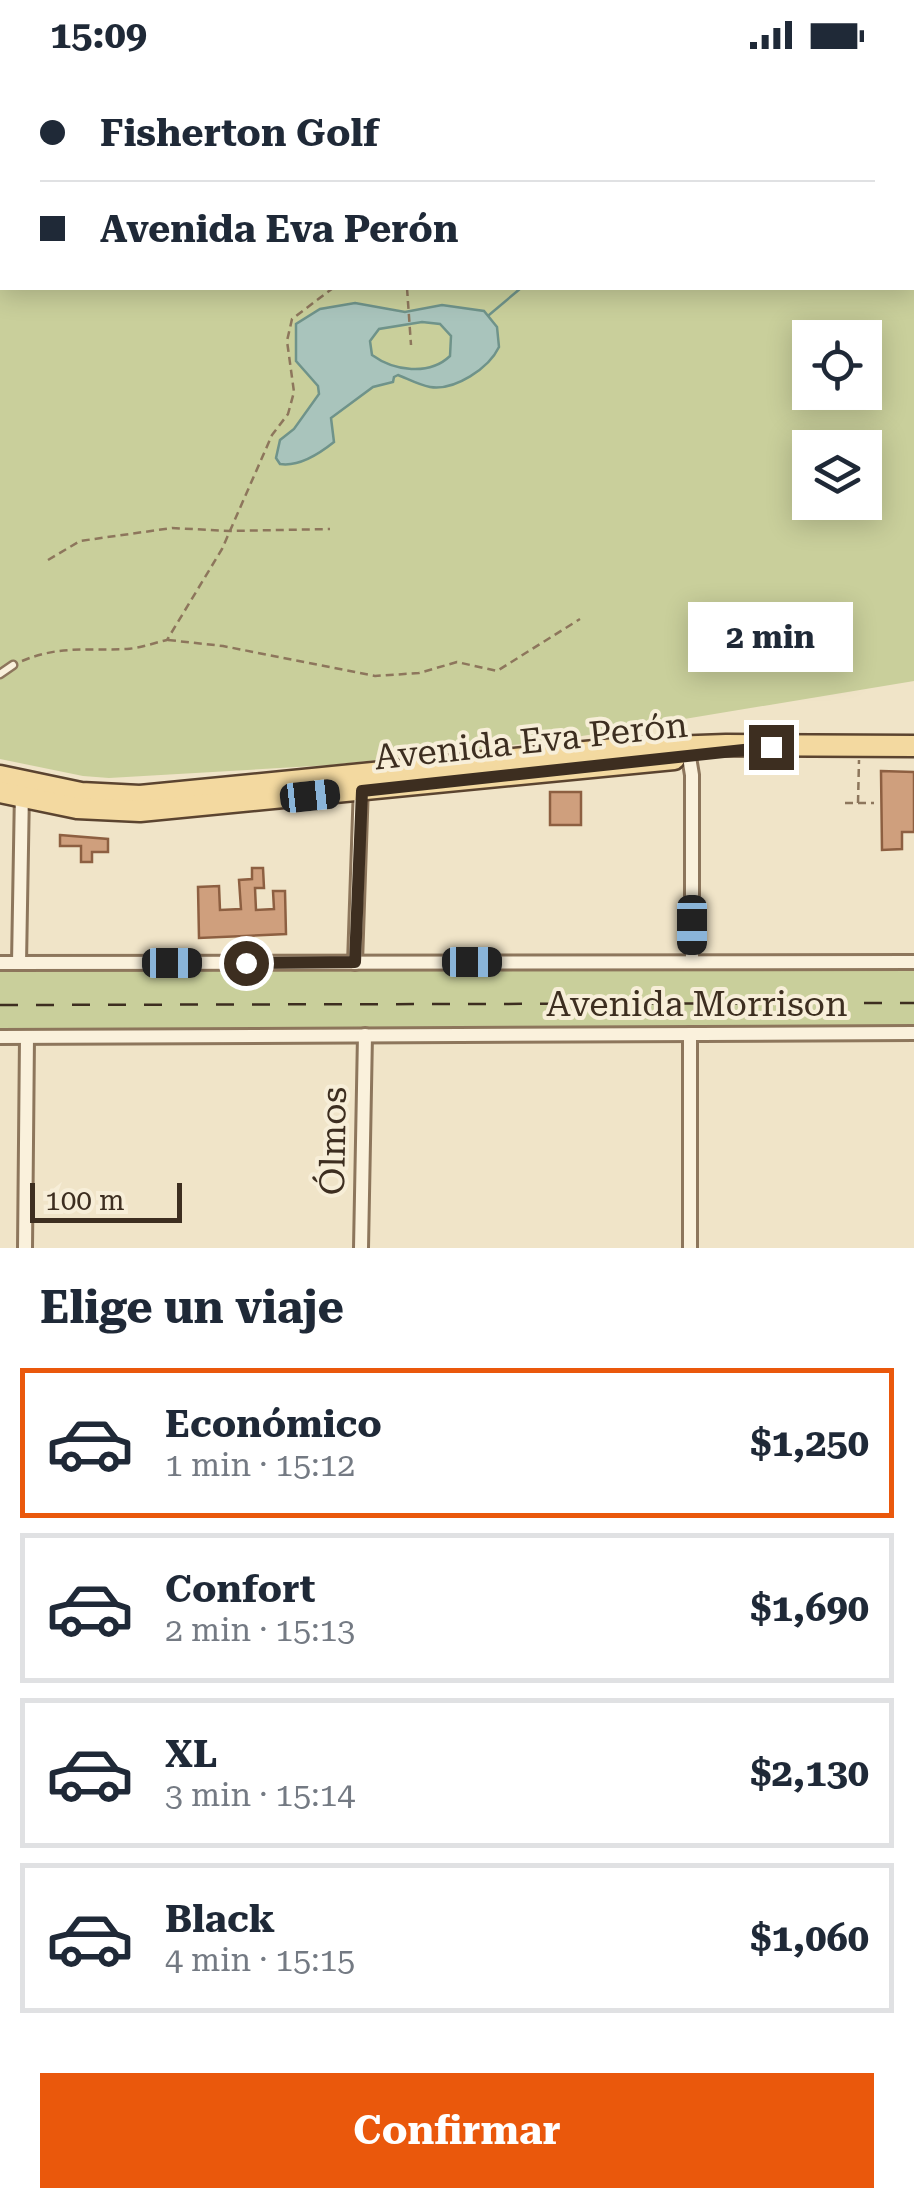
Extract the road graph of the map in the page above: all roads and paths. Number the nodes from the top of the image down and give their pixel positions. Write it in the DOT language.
graph roads {
  1 [pos="330,290"];
  2 [pos="407,290"];
  3 [pos="410,345"];
  4 [pos="330,529"];
  5 [pos="230,532"];
  6 [pos="48,560"];
  7 [pos="580,620"];
  8 [pos="166,640"];
  9 [pos="13,666"];
  10 [pos="1,673"];
  11 [pos="914,746"];
  12 [pos="688,751"];
  13 [pos="859,766"];
  14 [pos="0,776"];
  15 [pos="361,783"];
  16 [pos="22,790"];
  17 [pos="0,792"];
  18 [pos="845,803"];
  19 [pos="858,803"];
  20 [pos="874,803"];
  21 [pos="355,962"];
  22 [pos="692,962"];
  23 [pos="914,962"];
  24 [pos="0,963"];
  25 [pos="20,963"];
  26 [pos="914,1033"];
  27 [pos="690,1034"];
  28 [pos="365,1036"];
  29 [pos="0,1037"];
  30 [pos="27,1037"];
  31 [pos="25,1248"];
  32 [pos="361,1248"];
  33 [pos="690,1248"];
  1 -- 5 [label="path"];
  2 -- 3 [label="path"];
  4 -- 5 [label="path"];
  5 -- 6 [label="path"];
  5 -- 8 [label="path"];
  7 -- 8 [label="path"];
  8 -- 9 [label="path"];
  9 -- 10 [label="lane"];
  11 -- 12 [label="main road, Avenida Eva Perón"];
  12 -- 15 [label="main road, Avenida Eva Perón"];
  12 -- 22 [label="street"];
  13 -- 19 [label="path"];
  14 -- 16 [label="main road, Avenida Eva Perón"];
  15 -- 16 [label="main road, Avenida Eva Perón"];
  15 -- 21 [label="street"];
  16 -- 17 [label="main road, Avenida Eva Perón"];
  16 -- 25 [label="street"];
  18 -- 19 [label="path"];
  19 -- 20 [label="path"];
  21 -- 22 [label="street"];
  21 -- 25 [label="street"];
  22 -- 23 [label="street"];
  24 -- 25 [label="street"];
  26 -- 27 [label="street, Avenida Morrison"];
  27 -- 28 [label="street, Avenida Morrison"];
  27 -- 33 [label="street"];
  28 -- 30 [label="street, Avenida Morrison"];
  28 -- 32 [label="street, Ólmos"];
  29 -- 30 [label="street, Avenida Morrison"];
  30 -- 31 [label="street"];
}
